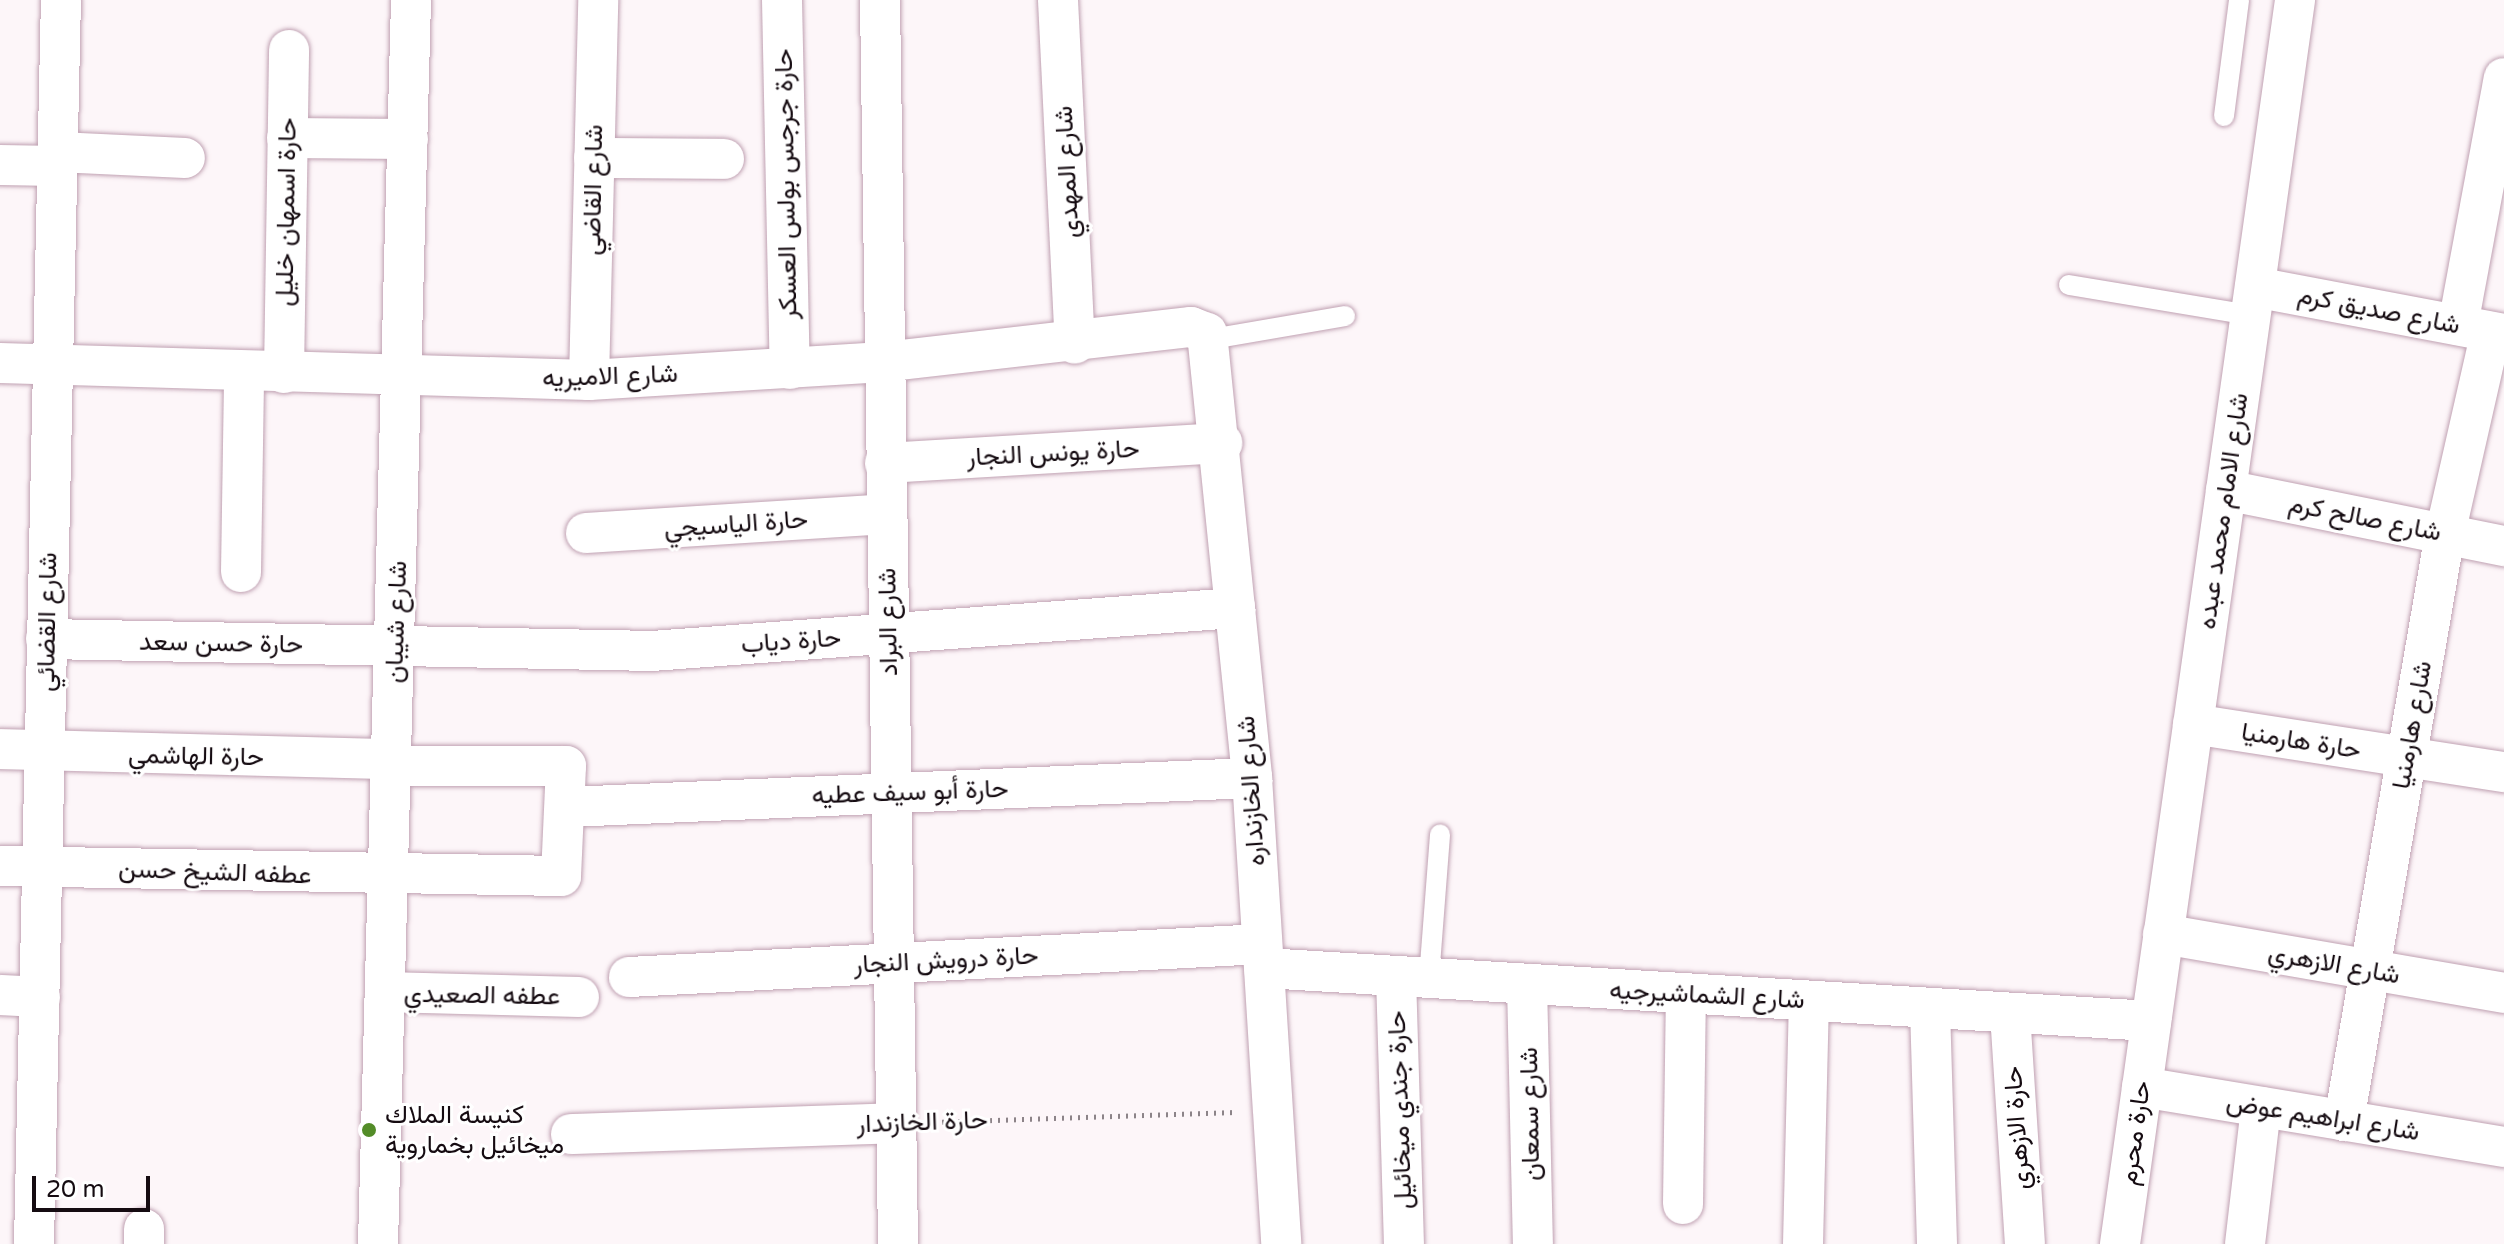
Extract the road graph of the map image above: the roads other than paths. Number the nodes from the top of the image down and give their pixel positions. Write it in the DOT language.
graph roads {
  1 [pos="61,0"];
  2 [pos="411,0"];
  3 [pos="598,0"];
  4 [pos="782,0"];
  5 [pos="880,0"];
  6 [pos="1058,0"];
  7 [pos="2239,0"];
  8 [pos="2295,0"];
  9 [pos="289,50"];
  10 [pos="2504,78"];
  11 [pos="2224,116"];
  12 [pos="287,138"];
  13 [pos="408,139"];
  14 [pos="185,158"];
  15 [pos="594,158"];
  16 [pos="57,159"];
  17 [pos="724,159"];
  18 [pos="0,165"];
  19 [pos="2069,285"];
  20 [pos="2253,301"];
  21 [pos="1345,316"];
  22 [pos="2485,330"];
  23 [pos="1212,339"];
  24 [pos="1075,344"];
  25 [pos="883,362"];
  26 [pos="0,363"];
  27 [pos="53,365"];
  28 [pos="790,369"];
  29 [pos="244,371"];
  30 [pos="284,373"];
  31 [pos="403,376"];
  32 [pos="589,380"];
  33 [pos="1222,443"];
  34 [pos="885,463"];
  35 [pos="2226,490"];
  36 [pos="886,514"];
  37 [pos="586,533"];
  38 [pos="2445,534"];
  39 [pos="2504,546"];
  40 [pos="241,572"];
  41 [pos="1235,608"];
  42 [pos="888,634"];
  43 [pos="46,639"];
  44 [pos="395,646"];
  45 [pos="2193,724"];
  46 [pos="0,749"];
  47 [pos="44,750"];
  48 [pos="2407,757"];
  49 [pos="392,763"];
  50 [pos="2504,772"];
  51 [pos="1252,778"];
  52 [pos="891,793"];
  53 [pos="568,807"];
  54 [pos="1440,834"];
  55 [pos="0,866"];
  56 [pos="41,866"];
  57 [pos="388,877"];
  58 [pos="2163,934"];
  59 [pos="1263,956"];
  60 [pos="894,963"];
  61 [pos="2370,970"];
  62 [pos="629,977"];
  63 [pos="1412,977"];
  64 [pos="1527,984"];
  65 [pos="385,992"];
  66 [pos="2504,993"];
  67 [pos="1686,994"];
  68 [pos="0,995"];
  69 [pos="40,997"];
  70 [pos="579,997"];
  71 [pos="1809,1001"];
  72 [pos="1930,1008"];
  73 [pos="2010,1013"];
  74 [pos="2151,1021"];
  75 [pos="2142,1087"];
  76 [pos="2261,1107"];
  77 [pos="2344,1121"];
  78 [pos="896,1123"];
  79 [pos="571,1134"];
  80 [pos="2504,1147"];
  81 [pos="1683,1204"];
  82 [pos="34,1244"];
  83 [pos="378,1244"];
  84 [pos="898,1244"];
  85 [pos="1281,1244"];
  86 [pos="1404,1244"];
  87 [pos="1533,1244"];
  88 [pos="1803,1244"];
  89 [pos="1937,1244"];
  90 [pos="2025,1244"];
  91 [pos="2120,1244"];
  92 [pos="2245,1244"];
  1 -- 16 [label="street, شارع القضائي"];
  2 -- 13 [label="street, شارع شيبان"];
  3 -- 15 [label="street, شارع القاضي"];
  4 -- 28 [label="street, حارة جرجس بولس العسكر"];
  5 -- 25 [label="street, شارع البراد"];
  6 -- 24 [label="street, شارع المهدي"];
  7 -- 11 [label="lane"];
  8 -- 20 [label="street, شارع الامام محمد عبده"];
  9 -- 12 [label="street, حارة اسمهان خليل"];
  10 -- 22 [label="street, شارع هارمنيا"];
  12 -- 13 [label="street"];
  12 -- 30 [label="street, حارة اسمهان خليل"];
  13 -- 31 [label="street, شارع شيبان"];
  14 -- 16 [label="street"];
  15 -- 17 [label="street"];
  15 -- 32 [label="street, شارع القاضي"];
  16 -- 18 [label="street"];
  16 -- 27 [label="street, شارع القضائي"];
  19 -- 20 [label="lane"];
  20 -- 22 [label="street, شارع صديق كرم"];
  20 -- 35 [label="street, شارع الامام محمد عبده"];
  21 -- 23 [label="lane"];
  22 -- 38 [label="street, شارع هارمنيا"];
  23 -- 24 [label="street, شارع الاميريه"];
  23 -- 33 [label="street, شارع الخازنداره"];
  24 -- 25 [label="street, شارع الاميريه"];
  25 -- 28 [label="street, شارع الاميريه"];
  25 -- 34 [label="street, شارع البراد"];
  26 -- 27 [label="street, شارع الاميريه"];
  27 -- 29 [label="street, شارع الاميريه"];
  27 -- 43 [label="street, شارع القضائي"];
  28 -- 32 [label="street, شارع الاميريه"];
  29 -- 30 [label="street, شارع الاميريه"];
  29 -- 40 [label="street"];
  30 -- 31 [label="street, شارع الاميريه"];
  31 -- 32 [label="street, شارع الاميريه"];
  31 -- 44 [label="street, شارع شيبان"];
  33 -- 34 [label="street, حارة يونس النجار"];
  33 -- 41 [label="street, شارع الخازنداره"];
  34 -- 36 [label="street, شارع البراد"];
  35 -- 38 [label="street, شارع صالح كرم"];
  35 -- 45 [label="street, شارع الامام محمد عبده"];
  36 -- 37 [label="street, حارة الياسيجي"];
  36 -- 42 [label="street, شارع البراد"];
  38 -- 39 [label="street, شارع صالح كرم"];
  38 -- 48 [label="street, شارع هارمنيا"];
  41 -- 42 [label="street, حارة دياب"];
  41 -- 51 [label="street, شارع الخازنداره"];
  42 -- 44 [label="street, حارة دياب"];
  42 -- 52 [label="street, شارع البراد"];
  43 -- 44 [label="street, حارة حسن سعد"];
  43 -- 47 [label="street, شارع القضائي"];
  44 -- 49 [label="street, شارع شيبان"];
  45 -- 48 [label="street, حارة هارمنيا"];
  45 -- 58 [label="street, شارع الامام محمد عبده"];
  46 -- 47 [label="street, حارة الهاشمي"];
  47 -- 49 [label="street, حارة الهاشمي"];
  47 -- 56 [label="street, شارع القضائي"];
  48 -- 50 [label="street, حارة هارمنيا"];
  48 -- 61 [label="street, شارع هارمنيا"];
  49 -- 53 [label="street, حارة الهاشمي"];
  49 -- 57 [label="street, شارع شيبان"];
  51 -- 52 [label="street, حارة أبو سيف عطيه"];
  51 -- 59 [label="street, شارع الخازنداره"];
  52 -- 53 [label="street, حارة أبو سيف عطيه"];
  52 -- 60 [label="street, شارع البراد"];
  53 -- 57 [label="street, عطفه الشيخ حسن"];
  54 -- 63 [label="lane"];
  55 -- 56 [label="street, عطفه الشيخ حسن"];
  56 -- 57 [label="street, عطفه الشيخ حسن"];
  56 -- 69 [label="street, شارع القضائي"];
  57 -- 65 [label="street, شارع شيبان"];
  58 -- 61 [label="street, شارع الازهري"];
  58 -- 74 [label="street, شارع الامام محمد عبده"];
  59 -- 60 [label="street, حارة درويش النجار"];
  59 -- 63 [label="street, شارع الشماشيرجيه"];
  59 -- 85 [label="street, شارع الخازنداره"];
  60 -- 62 [label="street, حارة درويش النجار"];
  60 -- 78 [label="street, شارع البراد"];
  61 -- 66 [label="street, شارع الازهري"];
  61 -- 77 [label="street, شارع هارمنيا"];
  63 -- 64 [label="street, شارع الشماشيرجيه"];
  63 -- 86 [label="street, حارة جندي ميخائيل"];
  64 -- 67 [label="street, شارع الشماشيرجيه"];
  64 -- 87 [label="street, شارع سمعان"];
  65 -- 70 [label="street, عطفه الصعيدي"];
  65 -- 83 [label="street, شارع شيبان"];
  67 -- 71 [label="street, شارع الشماشيرجيه"];
  67 -- 81 [label="street"];
  68 -- 69 [label="street"];
  69 -- 82 [label="street, شارع القضائي"];
  71 -- 72 [label="street, شارع الشماشيرجيه"];
  71 -- 88 [label="street"];
  72 -- 73 [label="street, شارع الشماشيرجيه"];
  72 -- 89 [label="street"];
  73 -- 74 [label="street, شارع الشماشيرجيه"];
  73 -- 90 [label="street, حارة الازهري"];
  74 -- 75 [label="street, حارة محرم"];
  75 -- 76 [label="street, شارع ابراهيم عوض"];
  75 -- 91 [label="street, حارة محرم"];
  76 -- 77 [label="street, شارع ابراهيم عوض"];
  76 -- 92 [label="street"];
  77 -- 80 [label="street, شارع ابراهيم عوض"];
  78 -- 79 [label="street, حارة الخازندار"];
  78 -- 84 [label="street, شارع البراد"];
}
